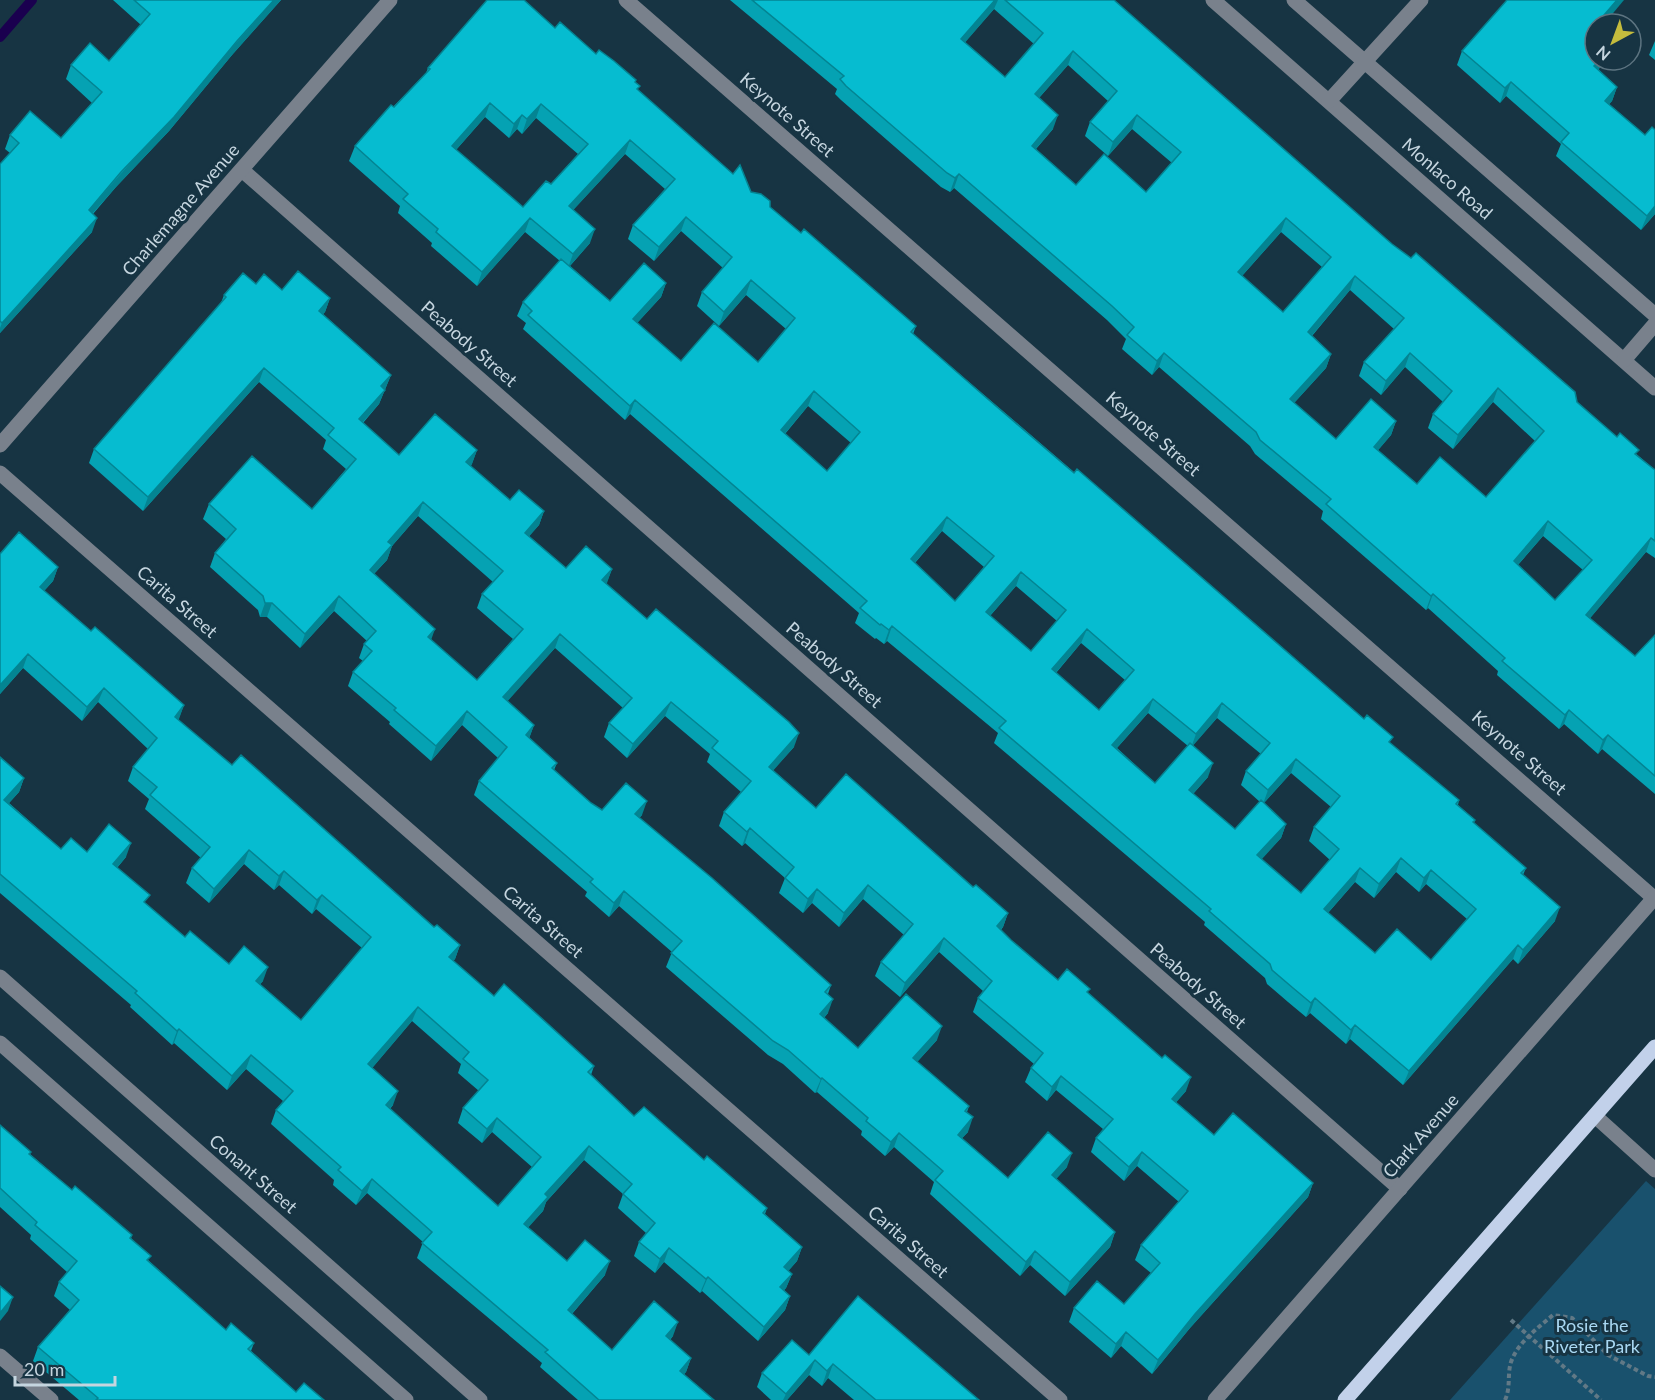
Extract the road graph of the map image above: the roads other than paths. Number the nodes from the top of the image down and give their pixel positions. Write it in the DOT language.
graph roads {
  1 [pos="390,0"];
  2 [pos="626,0"];
  3 [pos="1213,0"];
  4 [pos="1294,0"];
  5 [pos="1421,0"];
  6 [pos="1366,63"];
  7 [pos="1329,101"];
  8 [pos="242,170"];
  9 [pos="1655,315"];
  10 [pos="1655,324"];
  11 [pos="1624,360"];
  12 [pos="1655,388"];
  13 [pos="0,445"];
  14 [pos="0,473"];
  15 [pos="1655,897"];
  16 [pos="0,977"];
  17 [pos="0,1043"];
  18 [pos="1655,1047"];
  19 [pos="1595,1116"];
  20 [pos="1655,1170"];
  21 [pos="1400,1189"];
  22 [pos="0,1356"];
  23 [pos="51,1400"];
  24 [pos="406,1400"];
  25 [pos="480,1400"];
  26 [pos="1060,1400"];
  27 [pos="1215,1400"];
  28 [pos="1345,1400"];
  1 -- 8 [label="street, Charlemagne Avenue"];
  2 -- 15 [label="street, Keynote Street"];
  3 -- 7 [label="street, Monlaco Road"];
  4 -- 6 [label="street, Monlaco Road"];
  5 -- 6 [label="street"];
  6 -- 7 [label="street"];
  6 -- 9 [label="street, Monlaco Road"];
  7 -- 11 [label="street, Monlaco Road"];
  8 -- 13 [label="street, Charlemagne Avenue"];
  8 -- 21 [label="street, Peabody Street"];
  10 -- 11 [label="street"];
  11 -- 12 [label="street, Monlaco Road"];
  14 -- 26 [label="street, Carita Street"];
  15 -- 21 [label="street, Clark Avenue"];
  16 -- 25 [label="street, Conant Street"];
  17 -- 24 [label="street"];
  18 -- 19 [label="main road"];
  19 -- 20 [label="street"];
  19 -- 28 [label="main road"];
  21 -- 27 [label="street, Clark Avenue"];
  22 -- 23 [label="street"];
}
